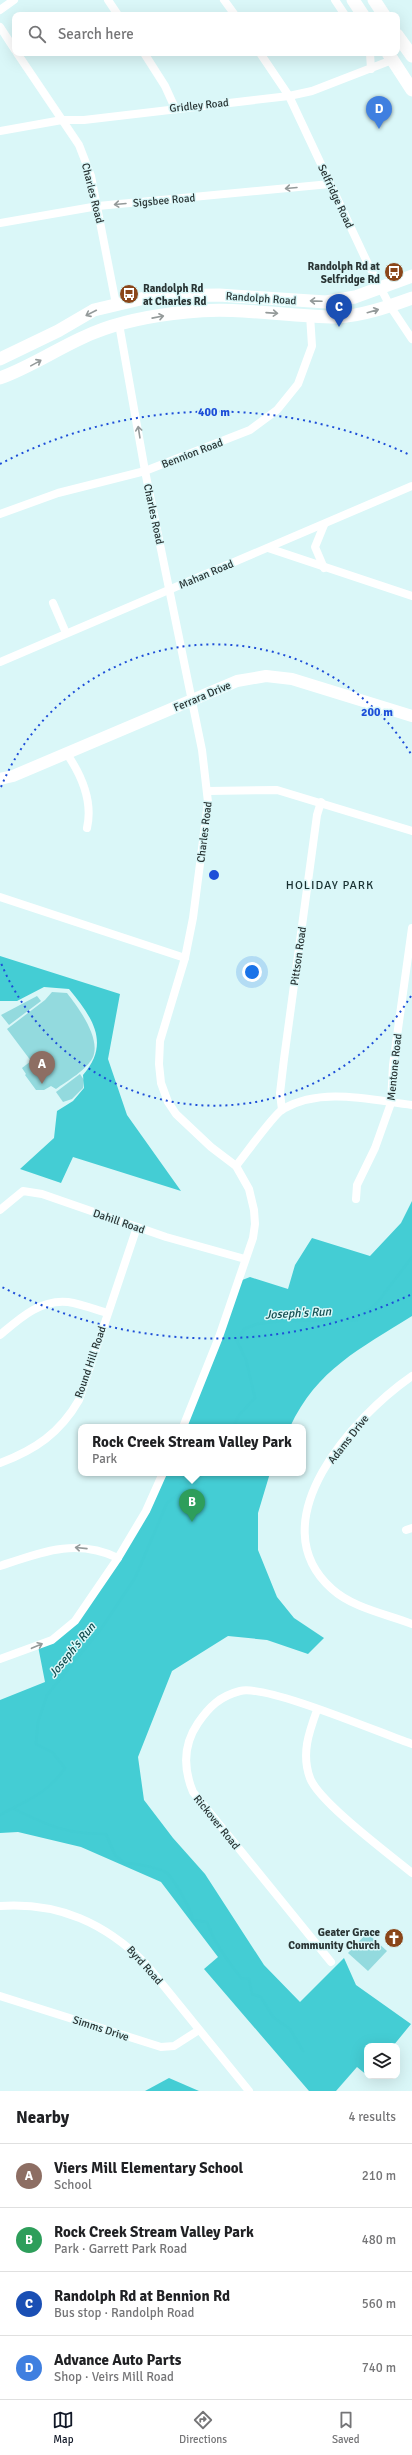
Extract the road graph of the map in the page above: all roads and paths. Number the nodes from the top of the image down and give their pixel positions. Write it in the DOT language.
graph roads {
  1 [pos="14,0"];
  2 [pos="108,0"];
  3 [pos="224,0"];
  4 [pos="353,0"];
  5 [pos="374,0"];
  6 [pos="337,3"];
  7 [pos="0,10"];
  8 [pos="116,12"];
  9 [pos="233,12"];
  10 [pos="343,12"];
  11 [pos="361,12"];
  12 [pos="382,12"];
  13 [pos="0,27"];
  14 [pos="400,38"];
  15 [pos="12,45"];
  16 [pos="19,56"];
  17 [pos="146,56"];
  18 [pos="262,56"];
  19 [pos="370,56"];
  20 [pos="390,56"];
  21 [pos="412,56"];
  22 [pos="371,69"];
  23 [pos="412,90"];
  24 [pos="289,96"];
  25 [pos="175,108"];
  26 [pos="62,120"];
  27 [pos="0,131"];
  28 [pos="330,184"];
  29 [pos="98,206"];
  30 [pos="0,223"];
  31 [pos="412,276"];
  32 [pos="381,288"];
  33 [pos="412,298"];
  34 [pos="116,304"];
  35 [pos="390,306"];
  36 [pos="310,315"];
  37 [pos="119,324"];
  38 [pos="412,339"];
  39 [pos="0,360"];
  40 [pos="0,378"];
  41 [pos="145,471"];
  42 [pos="412,486"];
  43 [pos="0,514"];
  44 [pos="324,525"];
  45 [pos="268,548"];
  46 [pos="324,568"];
  47 [pos="169,590"];
  48 [pos="412,596"];
  49 [pos="53,603"];
  50 [pos="66,633"];
  51 [pos="0,662"];
  52 [pos="191,701"];
  53 [pos="412,716"];
  54 [pos="67,754"];
  55 [pos="0,779"];
  56 [pos="208,791"];
  57 [pos="321,802"];
  58 [pos="87,828"];
  59 [pos="412,832"];
  60 [pos="0,897"];
  61 [pos="412,928"];
  62 [pos="186,958"];
  63 [pos="391,1102"];
  64 [pos="412,1105"];
  65 [pos="282,1110"];
  66 [pos="236,1166"];
  67 [pos="356,1200"];
  68 [pos="0,1210"];
  69 [pos="137,1227"];
  70 [pos="245,1259"];
  71 [pos="107,1313"];
  72 [pos="0,1335"];
  73 [pos="412,1376"];
  74 [pos="184,1424"];
  75 [pos="0,1463"];
  76 [pos="162,1476"];
  77 [pos="118,1558"];
  78 [pos="0,1566"];
  79 [pos="412,1624"];
  80 [pos="0,1659"];
  81 [pos="317,1710"];
  82 [pos="412,1744"];
  83 [pos="412,1873"];
  84 [pos="0,1906"];
  85 [pos="331,1962"];
  86 [pos="0,1996"];
  87 [pos="199,2030"];
  88 [pos="249,2091"];
  1 -- 7 [label="street"];
  2 -- 8 [label="street"];
  3 -- 9 [label="street"];
  4 -- 11 [label="main road"];
  5 -- 12 [label="main road"];
  6 -- 10 [label="street"];
  13 -- 15 [label="street"];
  14 -- 21 [label="main road"];
  16 -- 26 [label="street, Charles Road"];
  17 -- 25 [label="street"];
  18 -- 24 [label="street, Selfridge Road"];
  19 -- 22 [label="street"];
  20 -- 22 [label="street, Gridley Road"];
  20 -- 23 [label="main road"];
  22 -- 24 [label="street, Gridley Road"];
  24 -- 25 [label="street, Gridley Road"];
  24 -- 28 [label="street, Selfridge Road"];
  25 -- 26 [label="street, Gridley Road"];
  26 -- 27 [label="street, Gridley Road"];
  26 -- 29 [label="street, Charles Road"];
  28 -- 29 [label="street, Sigsbee Road, one-way"];
  28 -- 32 [label="street, Selfridge Road"];
  29 -- 30 [label="street, Sigsbee Road"];
  29 -- 34 [label="street, Charles Road"];
  31 -- 32 [label="main road, Randolph Road"];
  32 -- 34 [label="main road, Randolph Road, one-way"];
  32 -- 35 [label="street, Selfridge Road"];
  33 -- 35 [label="main road, Randolph Road"];
  34 -- 39 [label="main road, Randolph Road, one-way"];
  36 -- 35 [label="main road, Randolph Road, one-way"];
  35 -- 38 [label="street, Selfridge Road"];
  37 -- 36 [label="main road, Randolph Road, one-way"];
  36 -- 41 [label="street, Bennion Road"];
  40 -- 37 [label="main road, Randolph Road, one-way"];
  41 -- 37 [label="street, Charles Road, one-way"];
  41 -- 43 [label="street, Bennion Road"];
  41 -- 47 [label="street, Charles Road"];
  42 -- 44 [label="street, Mahan Road"];
  44 -- 45 [label="street, Mahan Road"];
  44 -- 46 [label="street"];
  45 -- 46 [label="street"];
  45 -- 47 [label="street, Mahan Road"];
  46 -- 48 [label="street"];
  47 -- 50 [label="street, Mahan Road"];
  47 -- 52 [label="street, Charles Road"];
  49 -- 50 [label="street"];
  50 -- 51 [label="street, Mahan Road"];
  52 -- 53 [label="street, Ferrara Drive"];
  52 -- 54 [label="street, Ferrara Drive"];
  52 -- 56 [label="street, Charles Road"];
  54 -- 55 [label="street, Ferrara Drive"];
  54 -- 58 [label="street"];
  56 -- 57 [label="street"];
  56 -- 62 [label="street, Charles Road"];
  57 -- 59 [label="street"];
  57 -- 65 [label="street, Pittson Road"];
  60 -- 62 [label="street"];
  61 -- 63 [label="street, Mentone Road"];
  62 -- 66 [label="street, Charles Road"];
  63 -- 64 [label="street"];
  63 -- 65 [label="street"];
  63 -- 67 [label="street, Mentone Road"];
  65 -- 66 [label="street"];
  66 -- 70 [label="street, Charles Road"];
  68 -- 69 [label="street, Dahill Road"];
  69 -- 70 [label="street, Dahill Road"];
  69 -- 71 [label="street, Round Hill Road"];
  70 -- 74 [label="street, Charles Road"];
  71 -- 72 [label="street"];
  71 -- 75 [label="street, Round Hill Road"];
  73 -- 79 [label="street, Adams Drive"];
  76 -- 77 [label="street"];
  77 -- 78 [label="street, one-way"];
  80 -- 77 [label="street, one-way"];
  81 -- 82 [label="street, Rickover Road"];
  81 -- 83 [label="street"];
  81 -- 85 [label="street, Rickover Road"];
  84 -- 87 [label="street, Byrd Road"];
  86 -- 87 [label="street, Simms Drive"];
  87 -- 88 [label="street, Byrd Road"];
}
